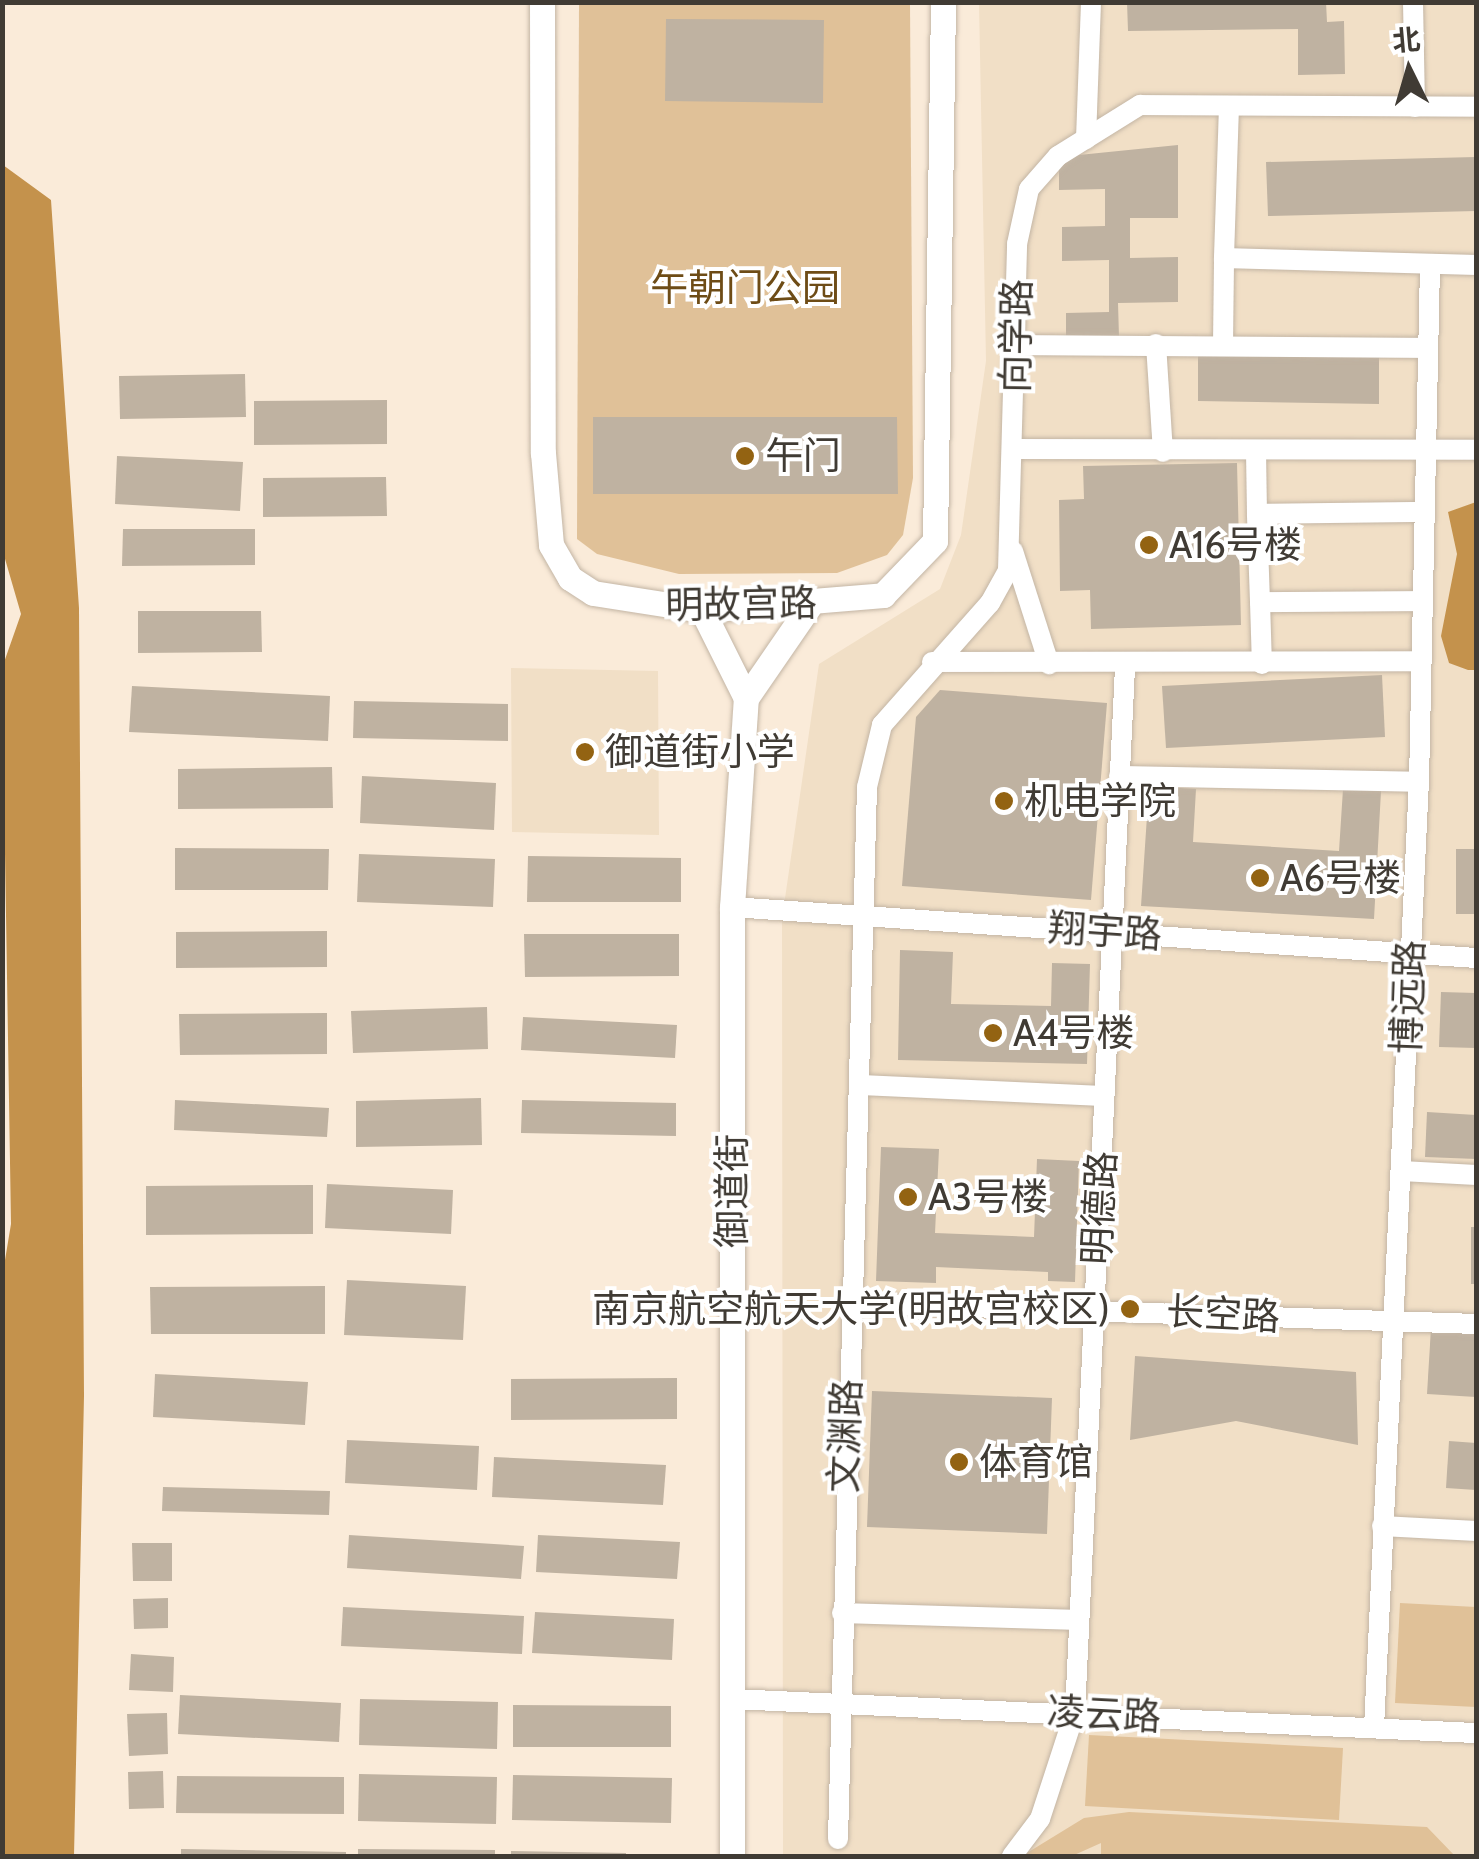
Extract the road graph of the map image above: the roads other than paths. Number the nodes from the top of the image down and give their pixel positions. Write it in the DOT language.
graph roads {
  1 [pos="542,2"];
  2 [pos="943,2"];
  3 [pos="1091,2"];
  4 [pos="1413,2"];
  5 [pos="1229,106"];
  6 [pos="1415,107"];
  7 [pos="1476,108"];
  8 [pos="1086,138"];
  9 [pos="1224,258"];
  10 [pos="1430,266"];
  11 [pos="1476,266"];
  12 [pos="1156,344"];
  13 [pos="1223,344"];
  14 [pos="1017,345"];
  15 [pos="1426,348"];
  16 [pos="1014,449"];
  17 [pos="1476,450"];
  18 [pos="1426,451"];
  19 [pos="1163,452"];
  20 [pos="1256,452"];
  21 [pos="1424,512"];
  22 [pos="1258,514"];
  23 [pos="1012,550"];
  24 [pos="1260,602"];
  25 [pos="1422,602"];
  26 [pos="810,606"];
  27 [pos="702,610"];
  28 [pos="1421,661"];
  29 [pos="932,662"];
  30 [pos="1049,664"];
  31 [pos="1262,664"];
  32 [pos="1125,666"];
  33 [pos="746,698"];
  34 [pos="1119,776"];
  35 [pos="1419,782"];
  36 [pos="732,907"];
  37 [pos="862,913"];
  38 [pos="1109,931"];
  39 [pos="1409,953"];
  40 [pos="1476,958"];
  41 [pos="860,1085"];
  42 [pos="1104,1096"];
  43 [pos="1402,1171"];
  44 [pos="1476,1174"];
  45 [pos="850,1303"];
  46 [pos="1094,1308"];
  47 [pos="1394,1322"];
  48 [pos="1476,1324"];
  49 [pos="1382,1526"];
  50 [pos="1476,1532"];
  51 [pos="842,1613"];
  52 [pos="1079,1620"];
  53 [pos="732,1698"];
  54 [pos="838,1701"];
  55 [pos="1075,1712"];
  56 [pos="1374,1728"];
  57 [pos="1476,1733"];
  58 [pos="838,1839"];
  59 [pos="732,1856"];
  60 [pos="1012,1856"];
  1 -- 27 [label="main road, 明故宫路"];
  2 -- 26 [label="main road, 明故宫路"];
  3 -- 8 [label="lane"];
  4 -- 6 [label="lane"];
  5 -- 6 [label="lane, 向学路"];
  5 -- 8 [label="lane, 向学路"];
  5 -- 9 [label="lane"];
  6 -- 7 [label="lane, 向学路"];
  8 -- 14 [label="lane, 向学路"];
  9 -- 10 [label="lane"];
  9 -- 13 [label="lane"];
  10 -- 11 [label="lane"];
  10 -- 15 [label="lane, 博远路"];
  12 -- 13 [label="lane"];
  12 -- 14 [label="lane"];
  12 -- 19 [label="lane"];
  13 -- 15 [label="lane"];
  14 -- 16 [label="lane, 向学路"];
  15 -- 18 [label="lane, 博远路"];
  16 -- 19 [label="lane"];
  16 -- 23 [label="lane, 向学路"];
  17 -- 18 [label="lane"];
  18 -- 20 [label="lane"];
  18 -- 21 [label="lane, 博远路"];
  19 -- 20 [label="lane"];
  20 -- 22 [label="lane"];
  21 -- 22 [label="lane"];
  21 -- 25 [label="lane, 博远路"];
  22 -- 24 [label="lane"];
  23 -- 29 [label="lane, 向学路"];
  23 -- 30 [label="lane"];
  24 -- 25 [label="lane"];
  24 -- 31 [label="lane"];
  25 -- 28 [label="lane, 博远路"];
  26 -- 27 [label="main road, 明故宫路"];
  26 -- 33 [label="main road"];
  27 -- 33 [label="main road"];
  28 -- 31 [label="lane"];
  28 -- 35 [label="lane, 博远路"];
  29 -- 30 [label="lane"];
  29 -- 37 [label="lane, 向学路"];
  30 -- 32 [label="lane"];
  31 -- 32 [label="lane"];
  32 -- 34 [label="lane, 明德路"];
  33 -- 36 [label="main road, 御道街"];
  34 -- 35 [label="lane"];
  34 -- 38 [label="lane, 明德路"];
  35 -- 39 [label="lane, 博远路"];
  36 -- 37 [label="lane, 翔宇路"];
  36 -- 53 [label="main road, 御道街"];
  37 -- 38 [label="lane, 翔宇路"];
  37 -- 41 [label="lane, 文渊路"];
  38 -- 39 [label="lane, 翔宇路"];
  38 -- 42 [label="lane, 明德路"];
  39 -- 40 [label="lane, 翔宇路"];
  39 -- 43 [label="lane, 博远路"];
  41 -- 42 [label="lane"];
  41 -- 45 [label="lane, 文渊路"];
  42 -- 46 [label="lane, 明德路"];
  43 -- 44 [label="lane"];
  43 -- 47 [label="lane, 博远路"];
  45 -- 46 [label="lane, 长空路"];
  45 -- 51 [label="lane, 文渊路"];
  46 -- 47 [label="lane, 长空路"];
  46 -- 52 [label="lane, 明德路"];
  47 -- 48 [label="lane, 长空路"];
  47 -- 49 [label="lane, 博远路"];
  49 -- 50 [label="lane"];
  49 -- 56 [label="lane, 博远路"];
  51 -- 52 [label="lane"];
  51 -- 54 [label="lane, 文渊路"];
  52 -- 55 [label="lane, 明德路"];
  53 -- 54 [label="lane, 凌云路"];
  53 -- 59 [label="main road, 御道街"];
  54 -- 55 [label="lane, 凌云路"];
  54 -- 58 [label="lane, 文渊路"];
  55 -- 56 [label="lane, 凌云路"];
  55 -- 60 [label="lane, 明德路"];
  56 -- 57 [label="lane, 凌云路"];
}
